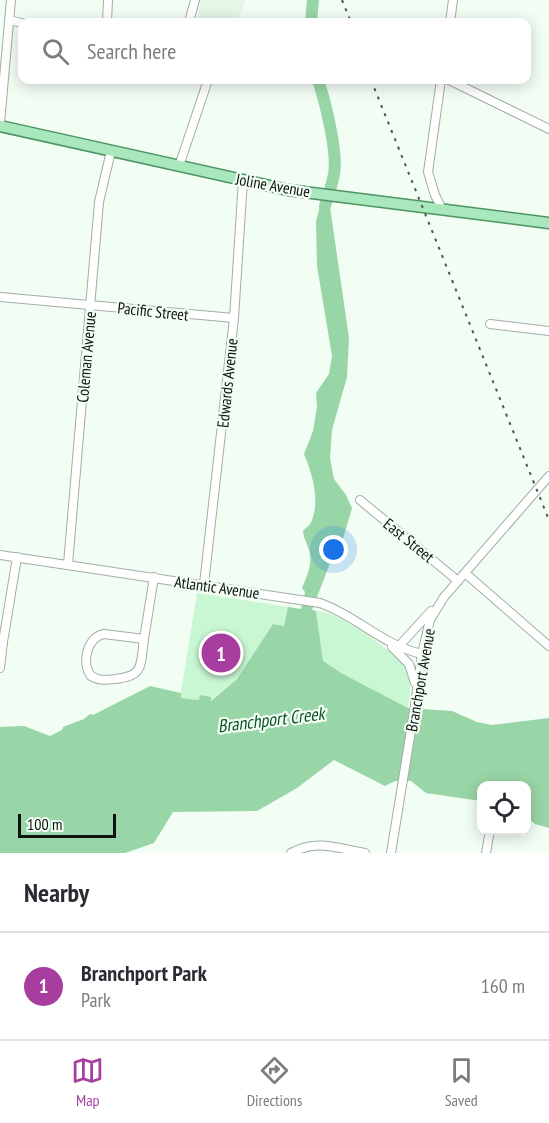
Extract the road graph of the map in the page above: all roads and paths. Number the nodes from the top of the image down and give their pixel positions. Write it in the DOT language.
graph roads {
  1 [pos="11,0"];
  2 [pos="108,0"];
  3 [pos="195,0"];
  4 [pos="453,0"];
  5 [pos="106,18"];
  6 [pos="190,18"];
  7 [pos="451,18"];
  8 [pos="6,26"];
  9 [pos="207,84"];
  10 [pos="440,84"];
  11 [pos="457,84"];
  12 [pos="0,124"];
  13 [pos="549,129"];
  14 [pos="111,151"];
  15 [pos="179,166"];
  16 [pos="243,180"];
  17 [pos="442,209"];
  18 [pos="549,223"];
  19 [pos="0,297"];
  20 [pos="90,305"];
  21 [pos="234,318"];
  22 [pos="490,324"];
  23 [pos="549,331"];
  24 [pos="549,476"];
  25 [pos="360,500"];
  26 [pos="0,555"];
  27 [pos="17,557"];
  28 [pos="68,564"];
  29 [pos="465,573"];
  30 [pos="154,577"];
  31 [pos="458,581"];
  32 [pos="204,584"];
  33 [pos="444,597"];
  34 [pos="380,638"];
  35 [pos="144,639"];
  36 [pos="1,642"];
  37 [pos="396,646"];
  38 [pos="549,646"];
  39 [pos="422,654"];
  40 [pos="0,669"];
  41 [pos="417,694"];
  42 [pos="489,835"];
  43 [pos="291,853"];
  44 [pos="364,853"];
  45 [pos="391,853"];
  46 [pos="486,853"];
  1 -- 8 [label="street"];
  2 -- 5 [label="street"];
  3 -- 6 [label="street"];
  4 -- 7 [label="street"];
  8 -- 12 [label="street"];
  9 -- 15 [label="street"];
  10 -- 17 [label="street"];
  11 -- 13 [label="street"];
  12 -- 14 [label="main road, Joline Avenue"];
  14 -- 15 [label="main road, Joline Avenue"];
  14 -- 20 [label="street, Coleman Avenue"];
  15 -- 16 [label="main road, Joline Avenue"];
  16 -- 17 [label="main road, Joline Avenue"];
  16 -- 21 [label="street, Edwards Avenue"];
  17 -- 18 [label="main road, Joline Avenue"];
  19 -- 20 [label="street, Pacific Street"];
  20 -- 21 [label="street, Pacific Street"];
  20 -- 28 [label="street, Coleman Avenue"];
  21 -- 32 [label="street, Edwards Avenue"];
  22 -- 23 [label="street"];
  24 -- 29 [label="street, Branchport Avenue"];
  25 -- 31 [label="street, East Street"];
  26 -- 27 [label="street, Atlantic Avenue"];
  27 -- 28 [label="street, Atlantic Avenue"];
  27 -- 36 [label="street"];
  28 -- 30 [label="street, Atlantic Avenue"];
  29 -- 31 [label="street, Branchport Avenue"];
  29 -- 38 [label="street"];
  30 -- 32 [label="street, Atlantic Avenue"];
  30 -- 35 [label="street"];
  31 -- 33 [label="street, Branchport Avenue"];
  32 -- 34 [label="street, Atlantic Avenue"];
  33 -- 37 [label="street"];
  33 -- 39 [label="street, Branchport Avenue"];
  34 -- 37 [label="street, Atlantic Avenue"];
  34 -- 41 [label="street"];
  35 -- 35 [label="street"];
  36 -- 40 [label="street"];
  37 -- 39 [label="street, Atlantic Avenue"];
  39 -- 41 [label="street, Branchport Avenue"];
  41 -- 45 [label="street, Branchport Avenue"];
  42 -- 46 [label="street"];
  43 -- 44 [label="street"];
}
